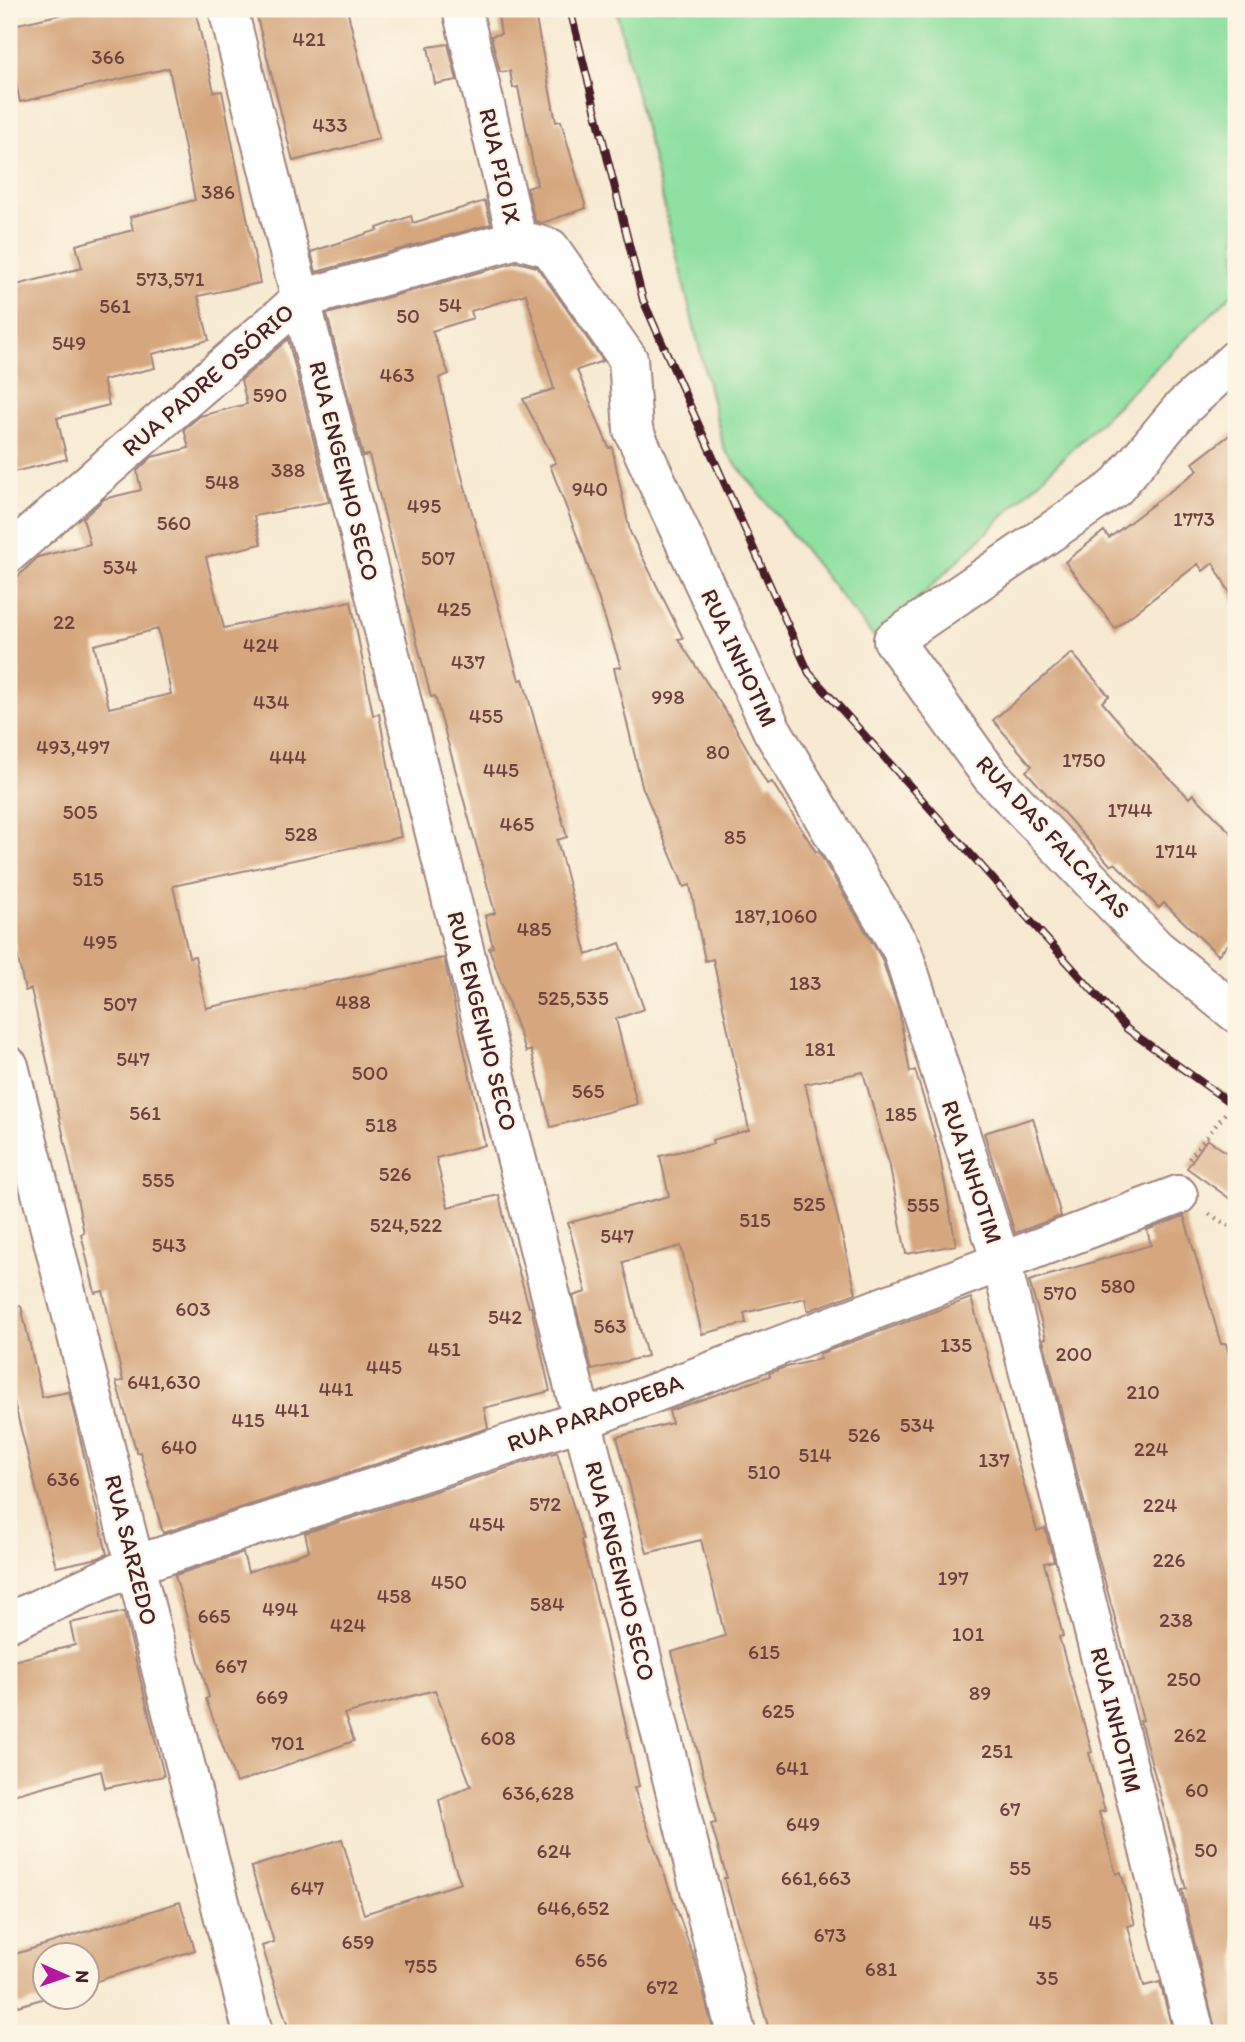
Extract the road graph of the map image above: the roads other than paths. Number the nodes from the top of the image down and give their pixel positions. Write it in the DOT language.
graph roads {
  1 [pos="229,9"];
  2 [pos="462,9"];
  3 [pos="517,239"];
  4 [pos="301,299"];
  5 [pos="628,359"];
  6 [pos="1236,359"];
  7 [pos="9,554"];
  8 [pos="1236,1013"];
  9 [pos="9,1066"];
  10 [pos="1166,1199"];
  11 [pos="1001,1262"];
  12 [pos="583,1420"];
  13 [pos="135,1565"];
  14 [pos="9,1622"];
  15 [pos="253,2033"];
  16 [pos="736,2033"];
  17 [pos="1195,2033"];
  1 -- 4 [label="street, RUA ENGENHO SECO"];
  2 -- 3 [label="street, RUA PIO IX"];
  3 -- 4 [label="street, RUA PADRE OSÓRIO"];
  3 -- 5 [label="street, RUA PIO IX"];
  4 -- 7 [label="street, RUA PADRE OSÓRIO"];
  4 -- 12 [label="street, RUA ENGENHO SECO"];
  5 -- 11 [label="street, RUA INHOTIM"];
  6 -- 8 [label="street, RUA DAS FALCATAS"];
  9 -- 13 [label="street, RUA SARZEDO"];
  10 -- 11 [label="street, RUA PARAOPEBA"];
  11 -- 12 [label="street, RUA PARAOPEBA"];
  11 -- 17 [label="street, RUA INHOTIM"];
  12 -- 13 [label="street, RUA PARAOPEBA"];
  12 -- 16 [label="street, RUA ENGENHO SECO"];
  13 -- 14 [label="street, RUA PARAOPEBA"];
  13 -- 15 [label="street, RUA SARZEDO"];
}
